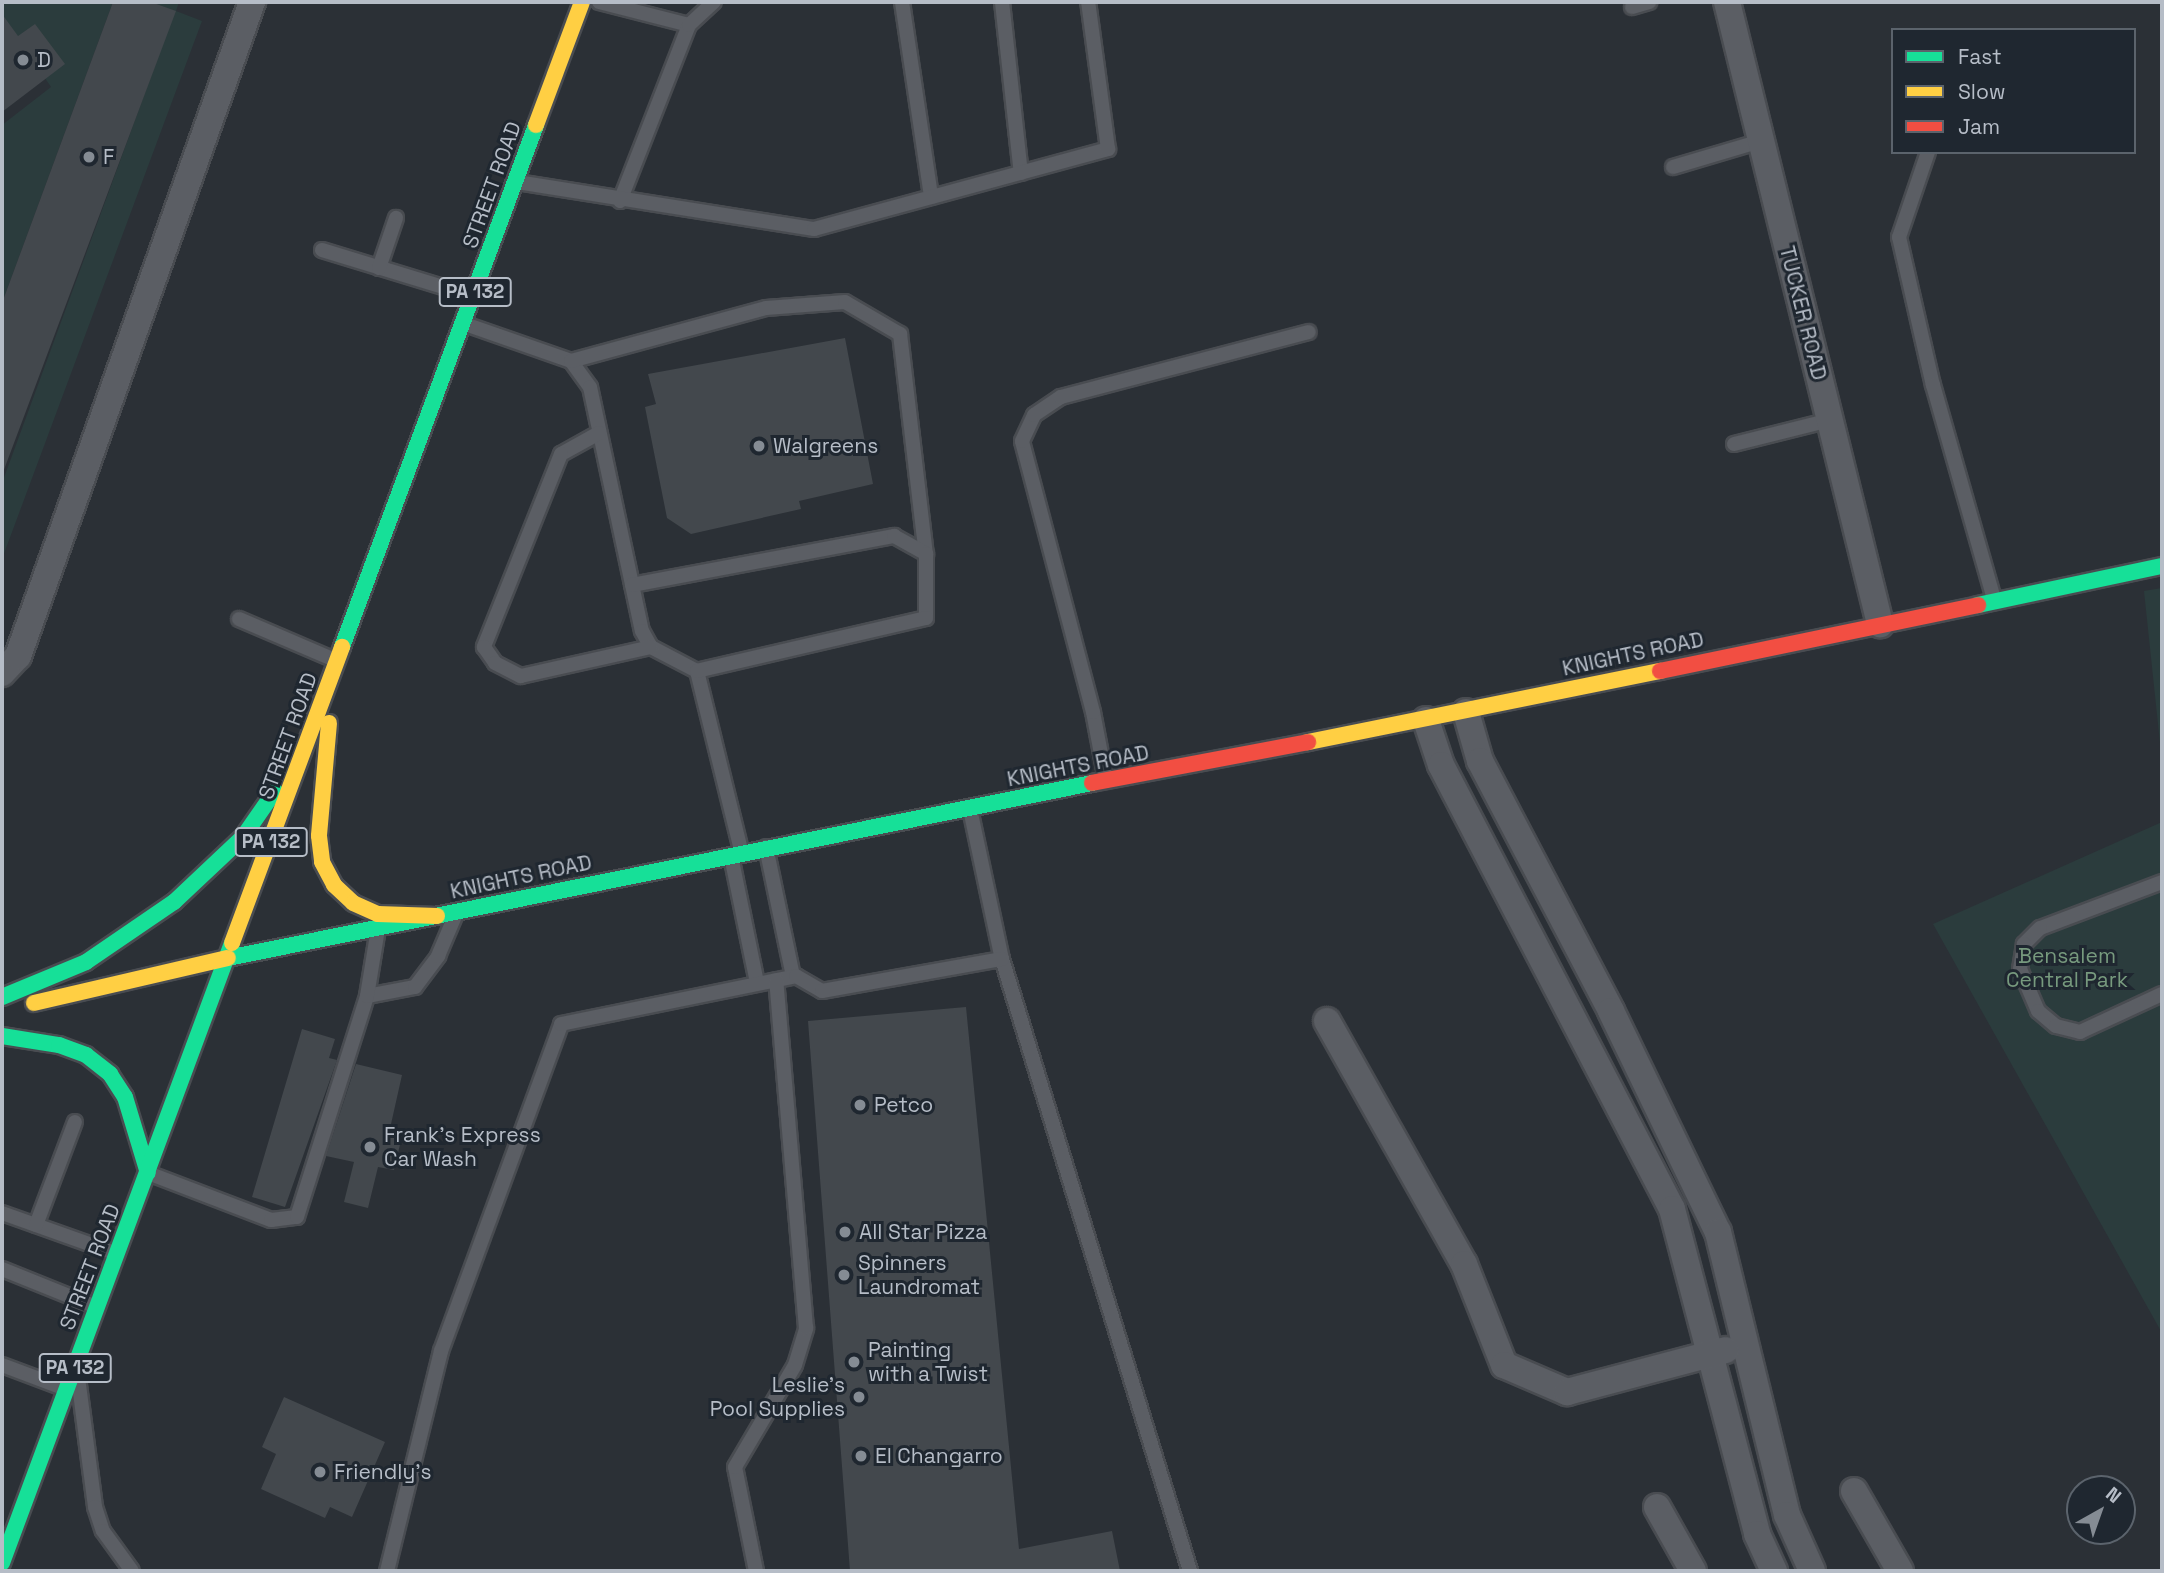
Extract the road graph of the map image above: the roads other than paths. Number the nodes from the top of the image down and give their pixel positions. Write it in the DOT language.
graph roads {
  1 [pos="252,2"];
  2 [pos="582,2"];
  3 [pos="600,2"];
  4 [pos="714,2"];
  5 [pos="902,2"];
  6 [pos="1002,2"];
  7 [pos="1088,2"];
  8 [pos="1649,2"];
  9 [pos="1727,2"];
  10 [pos="1632,7"];
  11 [pos="689,25"];
  12 [pos="1761,141"];
  13 [pos="1927,154"];
  14 [pos="1672,167"];
  15 [pos="1021,173"];
  16 [pos="516,181"];
  17 [pos="932,197"];
  18 [pos="620,201"];
  19 [pos="396,218"];
  20 [pos="322,250"];
  21 [pos="379,268"];
  22 [pos="473,297"];
  23 [pos="464,323"];
  24 [pos="1309,332"];
  25 [pos="571,362"];
  26 [pos="1830,420"];
  27 [pos="600,433"];
  28 [pos="1734,444"];
  29 [pos="926,554"];
  30 [pos="2162,566"];
  31 [pos="632,585"];
  32 [pos="1995,600"];
  33 [pos="239,619"];
  34 [pos="1880,624"];
  35 [pos="651,647"];
  36 [pos="336,669"];
  37 [pos="698,671"];
  38 [pos="2,673"];
  39 [pos="1466,712"];
  40 [pos="1426,720"];
  41 [pos="314,727"];
  42 [pos="1106,782"];
  43 [pos="970,807"];
  44 [pos="766,847"];
  45 [pos="736,853"];
  46 [pos="2162,882"];
  47 [pos="457,912"];
  48 [pos="437,916"];
  49 [pos="378,928"];
  50 [pos="228,958"];
  51 [pos="1002,959"];
  52 [pos="793,976"];
  53 [pos="775,980"];
  54 [pos="757,983"];
  55 [pos="2162,994"];
  56 [pos="367,996"];
  57 [pos="2,998"];
  58 [pos="2,1011"];
  59 [pos="1327,1021"];
  60 [pos="2,1036"];
  61 [pos="75,1122"];
  62 [pos="148,1173"];
  63 [pos="2,1213"];
  64 [pos="36,1225"];
  65 [pos="118,1255"];
  66 [pos="2,1269"];
  67 [pos="98,1307"];
  68 [pos="1744,1343"];
  69 [pos="1709,1356"];
  70 [pos="2,1365"];
  71 [pos="76,1365"];
  72 [pos="66,1389"];
  73 [pos="1854,1491"];
  74 [pos="1657,1507"];
  75 [pos="2,1563"];
  76 [pos="132,1571"];
  77 [pos="387,1571"];
  78 [pos="756,1571"];
  79 [pos="1190,1571"];
  80 [pos="1693,1571"];
  81 [pos="1774,1571"];
  82 [pos="1812,1571"];
  83 [pos="1900,1571"];
  1 -- 38 [label="street"];
  2 -- 16 [label="main road, STREET ROAD / PA 132"];
  3 -- 11 [label="lane"];
  4 -- 11 [label="lane"];
  5 -- 17 [label="lane"];
  6 -- 15 [label="lane"];
  7 -- 15 [label="lane"];
  8 -- 10 [label="lane"];
  9 -- 12 [label="street, TUCKER ROAD"];
  11 -- 18 [label="lane"];
  12 -- 14 [label="lane"];
  12 -- 26 [label="street, TUCKER ROAD"];
  13 -- 32 [label="lane"];
  15 -- 17 [label="lane"];
  16 -- 18 [label="lane"];
  16 -- 22 [label="main road, STREET ROAD / PA 132"];
  17 -- 18 [label="lane"];
  19 -- 21 [label="lane"];
  20 -- 21 [label="lane"];
  21 -- 22 [label="lane"];
  22 -- 23 [label="main road, STREET ROAD / PA 132"];
  23 -- 25 [label="lane"];
  23 -- 36 [label="main road, STREET ROAD / PA 132"];
  24 -- 42 [label="lane"];
  25 -- 27 [label="lane"];
  25 -- 29 [label="lane"];
  26 -- 28 [label="lane"];
  26 -- 34 [label="street, TUCKER ROAD"];
  27 -- 31 [label="lane"];
  27 -- 35 [label="lane"];
  29 -- 31 [label="lane"];
  29 -- 37 [label="lane"];
  30 -- 32 [label="main road, KNIGHTS ROAD"];
  31 -- 35 [label="lane"];
  32 -- 34 [label="main road, KNIGHTS ROAD"];
  33 -- 36 [label="lane"];
  34 -- 39 [label="main road, KNIGHTS ROAD"];
  35 -- 37 [label="lane"];
  36 -- 41 [label="main road, STREET ROAD / PA 132"];
  36 -- 48 [label="main road"];
  37 -- 45 [label="lane"];
  39 -- 40 [label="main road, KNIGHTS ROAD"];
  39 -- 68 [label="street"];
  40 -- 42 [label="main road, KNIGHTS ROAD"];
  40 -- 69 [label="street"];
  41 -- 50 [label="main road, STREET ROAD / PA 132"];
  41 -- 57 [label="main road"];
  42 -- 43 [label="main road, KNIGHTS ROAD"];
  43 -- 44 [label="main road, KNIGHTS ROAD"];
  43 -- 51 [label="lane"];
  44 -- 45 [label="main road, KNIGHTS ROAD"];
  44 -- 52 [label="lane"];
  45 -- 47 [label="main road, KNIGHTS ROAD"];
  45 -- 54 [label="lane"];
  46 -- 55 [label="lane"];
  47 -- 48 [label="main road, KNIGHTS ROAD"];
  47 -- 56 [label="lane"];
  48 -- 49 [label="main road, KNIGHTS ROAD"];
  49 -- 50 [label="main road, KNIGHTS ROAD"];
  49 -- 56 [label="lane"];
  50 -- 58 [label="main road, KNIGHTS ROAD"];
  50 -- 62 [label="main road, STREET ROAD / PA 132"];
  51 -- 52 [label="lane"];
  51 -- 79 [label="lane"];
  52 -- 53 [label="lane"];
  53 -- 54 [label="lane"];
  53 -- 78 [label="lane"];
  54 -- 77 [label="lane"];
  56 -- 62 [label="lane"];
  59 -- 69 [label="street"];
  60 -- 62 [label="main road"];
  61 -- 64 [label="lane"];
  62 -- 65 [label="main road, STREET ROAD / PA 132"];
  63 -- 64 [label="lane"];
  64 -- 65 [label="lane"];
  65 -- 67 [label="main road, STREET ROAD / PA 132"];
  66 -- 67 [label="lane"];
  67 -- 71 [label="main road, STREET ROAD / PA 132"];
  68 -- 69 [label="street"];
  68 -- 82 [label="street"];
  69 -- 81 [label="street"];
  70 -- 72 [label="lane"];
  71 -- 72 [label="main road, STREET ROAD / PA 132"];
  71 -- 76 [label="lane"];
  72 -- 75 [label="main road, STREET ROAD / PA 132"];
  73 -- 83 [label="street"];
  74 -- 80 [label="street"];
}
